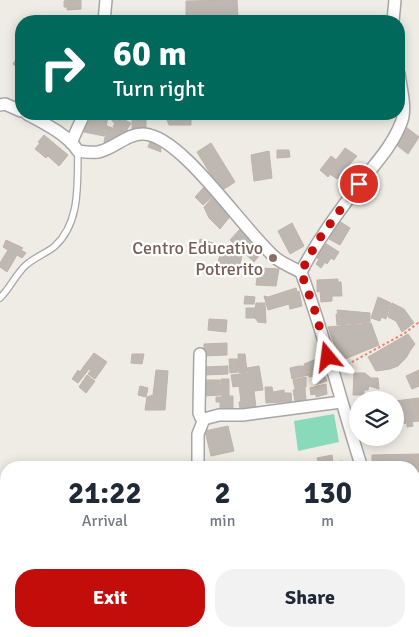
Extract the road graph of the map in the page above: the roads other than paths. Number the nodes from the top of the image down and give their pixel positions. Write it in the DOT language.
graph roads {
  1 [pos="106,0"];
  2 [pos="395,0"];
  3 [pos="105,15"];
  4 [pos="394,15"];
  5 [pos="0,105"];
  6 [pos="15,108"];
  7 [pos="39,120"];
  8 [pos="82,120"];
  9 [pos="402,120"];
  10 [pos="75,147"];
  11 [pos="301,272"];
  12 [pos="0,298"];
  13 [pos="200,354"];
  14 [pos="341,402"];
  15 [pos="204,419"];
  16 [pos="198,461"];
  17 [pos="360,461"];
  1 -- 3 [label="street"];
  2 -- 4 [label="street"];
  5 -- 6 [label="street"];
  7 -- 10 [label="street"];
  8 -- 10 [label="street"];
  9 -- 11 [label="street"];
  10 -- 11 [label="street"];
  10 -- 12 [label="lane"];
  11 -- 14 [label="street"];
  13 -- 15 [label="street"];
  14 -- 15 [label="street"];
  14 -- 17 [label="street"];
  15 -- 16 [label="street"];
}
